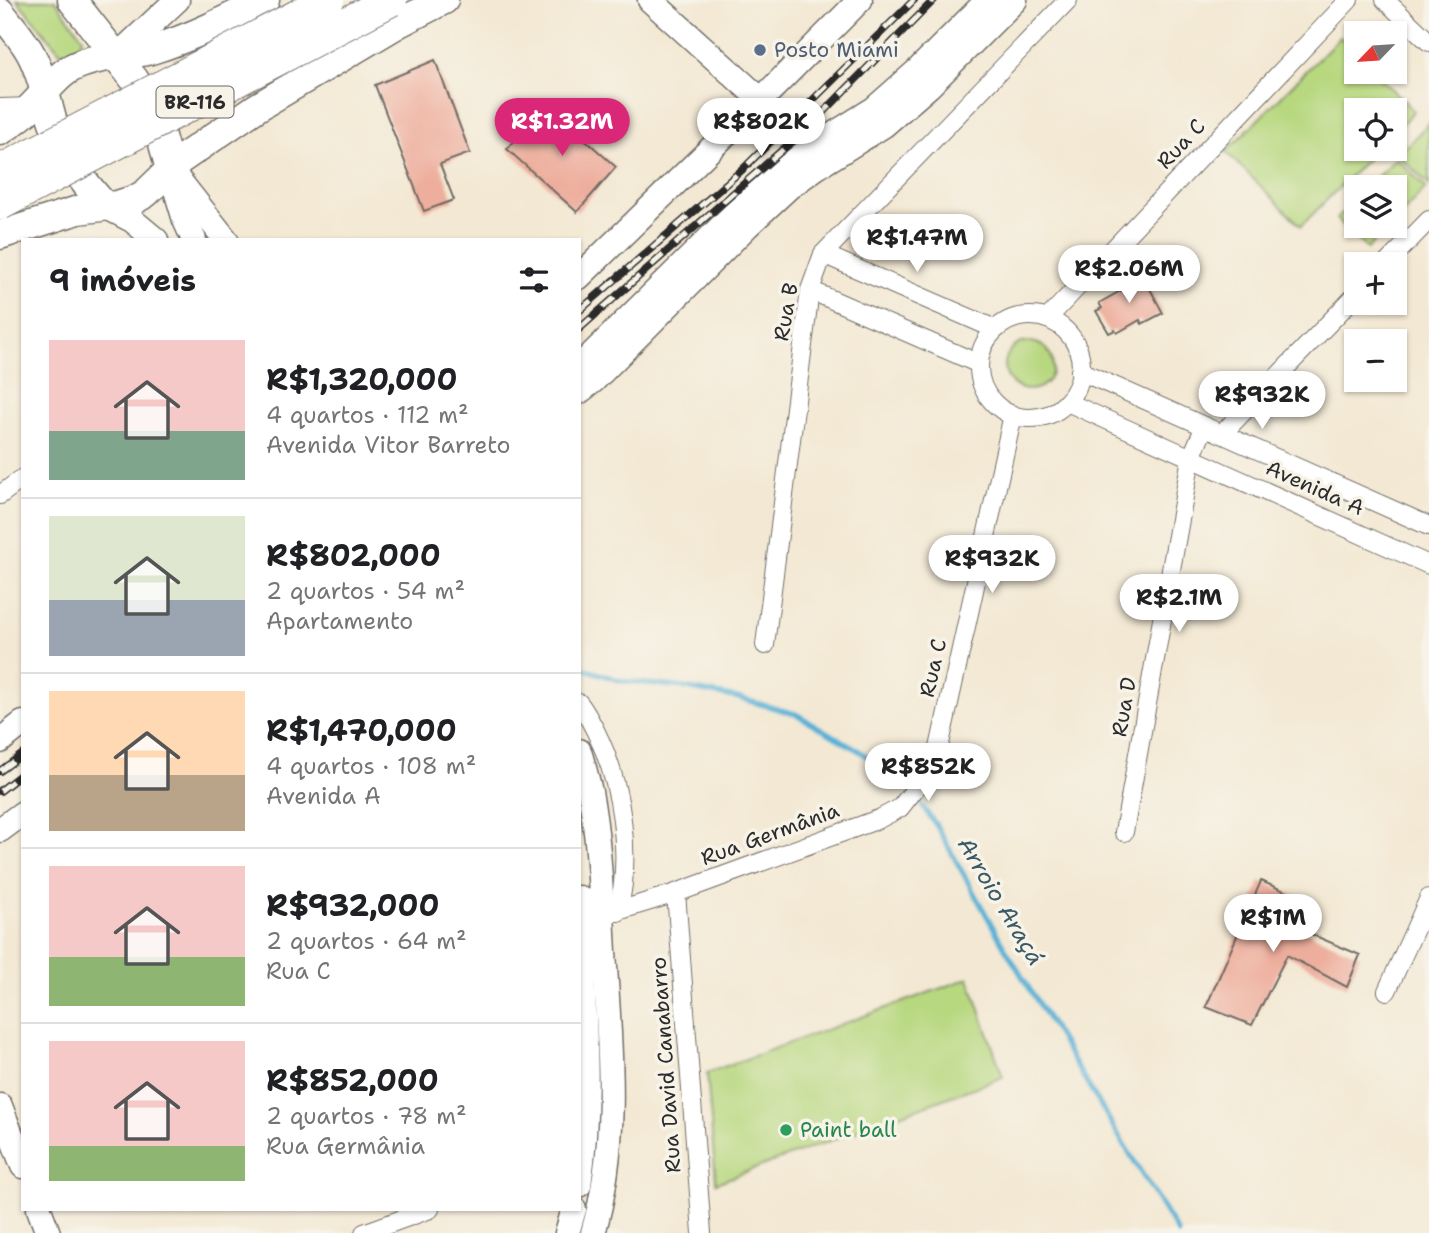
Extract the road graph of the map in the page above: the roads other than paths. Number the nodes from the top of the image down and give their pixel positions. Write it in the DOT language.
graph roads {
  1 [pos="72,0"];
  2 [pos="177,0"];
  3 [pos="265,0"];
  4 [pos="328,0"];
  5 [pos="391,0"];
  6 [pos="444,0"];
  7 [pos="650,0"];
  8 [pos="860,0"];
  9 [pos="988,0"];
  10 [pos="1015,0"];
  11 [pos="1069,0"];
  12 [pos="1349,0"];
  13 [pos="1385,0"];
  14 [pos="0,12"];
  15 [pos="212,26"];
  16 [pos="1429,42"];
  17 [pos="116,57"];
  18 [pos="38,99"];
  19 [pos="761,100"];
  20 [pos="0,108"];
  21 [pos="256,108"];
  22 [pos="0,131"];
  23 [pos="0,151"];
  24 [pos="170,169"];
  25 [pos="0,171"];
  26 [pos="105,206"];
  27 [pos="1429,220"];
  28 [pos="1,224"];
  29 [pos="129,238"];
  30 [pos="154,238"];
  31 [pos="193,238"];
  32 [pos="224,238"];
  33 [pos="1398,252"];
  34 [pos="823,254"];
  35 [pos="581,275"];
  36 [pos="810,290"];
  37 [pos="1344,307"];
  38 [pos="1047,319"];
  39 [pos="995,329"];
  40 [pos="977,363"];
  41 [pos="581,365"];
  42 [pos="1080,371"];
  43 [pos="581,390"];
  44 [pos="1067,402"];
  45 [pos="1013,415"];
  46 [pos="1205,426"];
  47 [pos="1222,434"];
  48 [pos="1191,458"];
  49 [pos="21,479"];
  50 [pos="0,495"];
  51 [pos="1429,526"];
  52 [pos="1429,565"];
  53 [pos="765,645"];
  54 [pos="581,706"];
  55 [pos="21,725"];
  56 [pos="0,741"];
  57 [pos="581,758"];
  58 [pos="930,771"];
  59 [pos="21,814"];
  60 [pos="0,830"];
  61 [pos="1124,832"];
  62 [pos="676,893"];
  63 [pos="1429,898"];
  64 [pos="600,906"];
  65 [pos="581,926"];
  66 [pos="581,976"];
  67 [pos="1387,990"];
  68 [pos="0,1106"];
  69 [pos="16,1129"];
  70 [pos="21,1155"];
  71 [pos="582,1155"];
  72 [pos="40,1211"];
  73 [pos="424,1211"];
  74 [pos="573,1211"];
  75 [pos="48,1233"];
  76 [pos="364,1233"];
  77 [pos="567,1233"];
  78 [pos="593,1233"];
  79 [pos="702,1233"];
  1 -- 17 [label="main road"];
  2 -- 17 [label="main road"];
  3 -- 15 [label="main road"];
  4 -- 25 [label="highway, BR-116, bridge"];
  5 -- 28 [label="highway, BR-116, bridge"];
  6 -- 21 [label="main road"];
  7 -- 19 [label="main road"];
  8 -- 19 [label="main road"];
  9 -- 41 [label="main road"];
  10 -- 43 [label="main road"];
  11 -- 34 [label="street, Rua B"];
  12 -- 38 [label="street, Rua C"];
  13 -- 16 [label="street"];
  14 -- 18 [label="main road"];
  15 -- 17 [label="main road"];
  15 -- 21 [label="main road"];
  17 -- 18 [label="main road"];
  17 -- 24 [label="main road"];
  18 -- 20 [label="street"];
  18 -- 22 [label="main road"];
  18 -- 26 [label="main road"];
  19 -- 35 [label="main road"];
  21 -- 24 [label="main road"];
  23 -- 28 [label="main road"];
  24 -- 26 [label="main road"];
  24 -- 31 [label="main road"];
  24 -- 32 [label="main road"];
  26 -- 28 [label="main road"];
  26 -- 29 [label="main road"];
  26 -- 30 [label="main road"];
  27 -- 33 [label="street"];
  34 -- 36 [label="street, Rua B"];
  34 -- 39 [label="street"];
  36 -- 40 [label="street"];
  36 -- 53 [label="street, Rua B"];
  37 -- 47 [label="street"];
  38 -- 39 [label="street"];
  38 -- 42 [label="street"];
  39 -- 40 [label="street"];
  40 -- 45 [label="street"];
  42 -- 44 [label="street"];
  42 -- 46 [label="street, Avenida A"];
  44 -- 45 [label="street"];
  44 -- 48 [label="street, Avenida A"];
  45 -- 58 [label="street, Rua C"];
  46 -- 47 [label="street, Avenida A"];
  46 -- 48 [label="street, Rua D"];
  47 -- 51 [label="street, Avenida A"];
  48 -- 52 [label="street, Avenida A"];
  48 -- 61 [label="street, Rua D"];
  49 -- 50 [label="street"];
  54 -- 64 [label="street"];
  55 -- 56 [label="main road"];
  57 -- 64 [label="main road"];
  58 -- 62 [label="street, Rua Germânia"];
  59 -- 60 [label="main road"];
  62 -- 64 [label="street, Rua Germânia"];
  62 -- 79 [label="street, Rua David Canabarro"];
  63 -- 67 [label="street"];
  64 -- 65 [label="main road"];
  64 -- 78 [label="main road"];
  66 -- 71 [label="main road"];
  68 -- 69 [label="main road"];
  69 -- 70 [label="main road"];
  72 -- 75 [label="main road"];
  73 -- 76 [label="street"];
  74 -- 77 [label="main road"];
}
